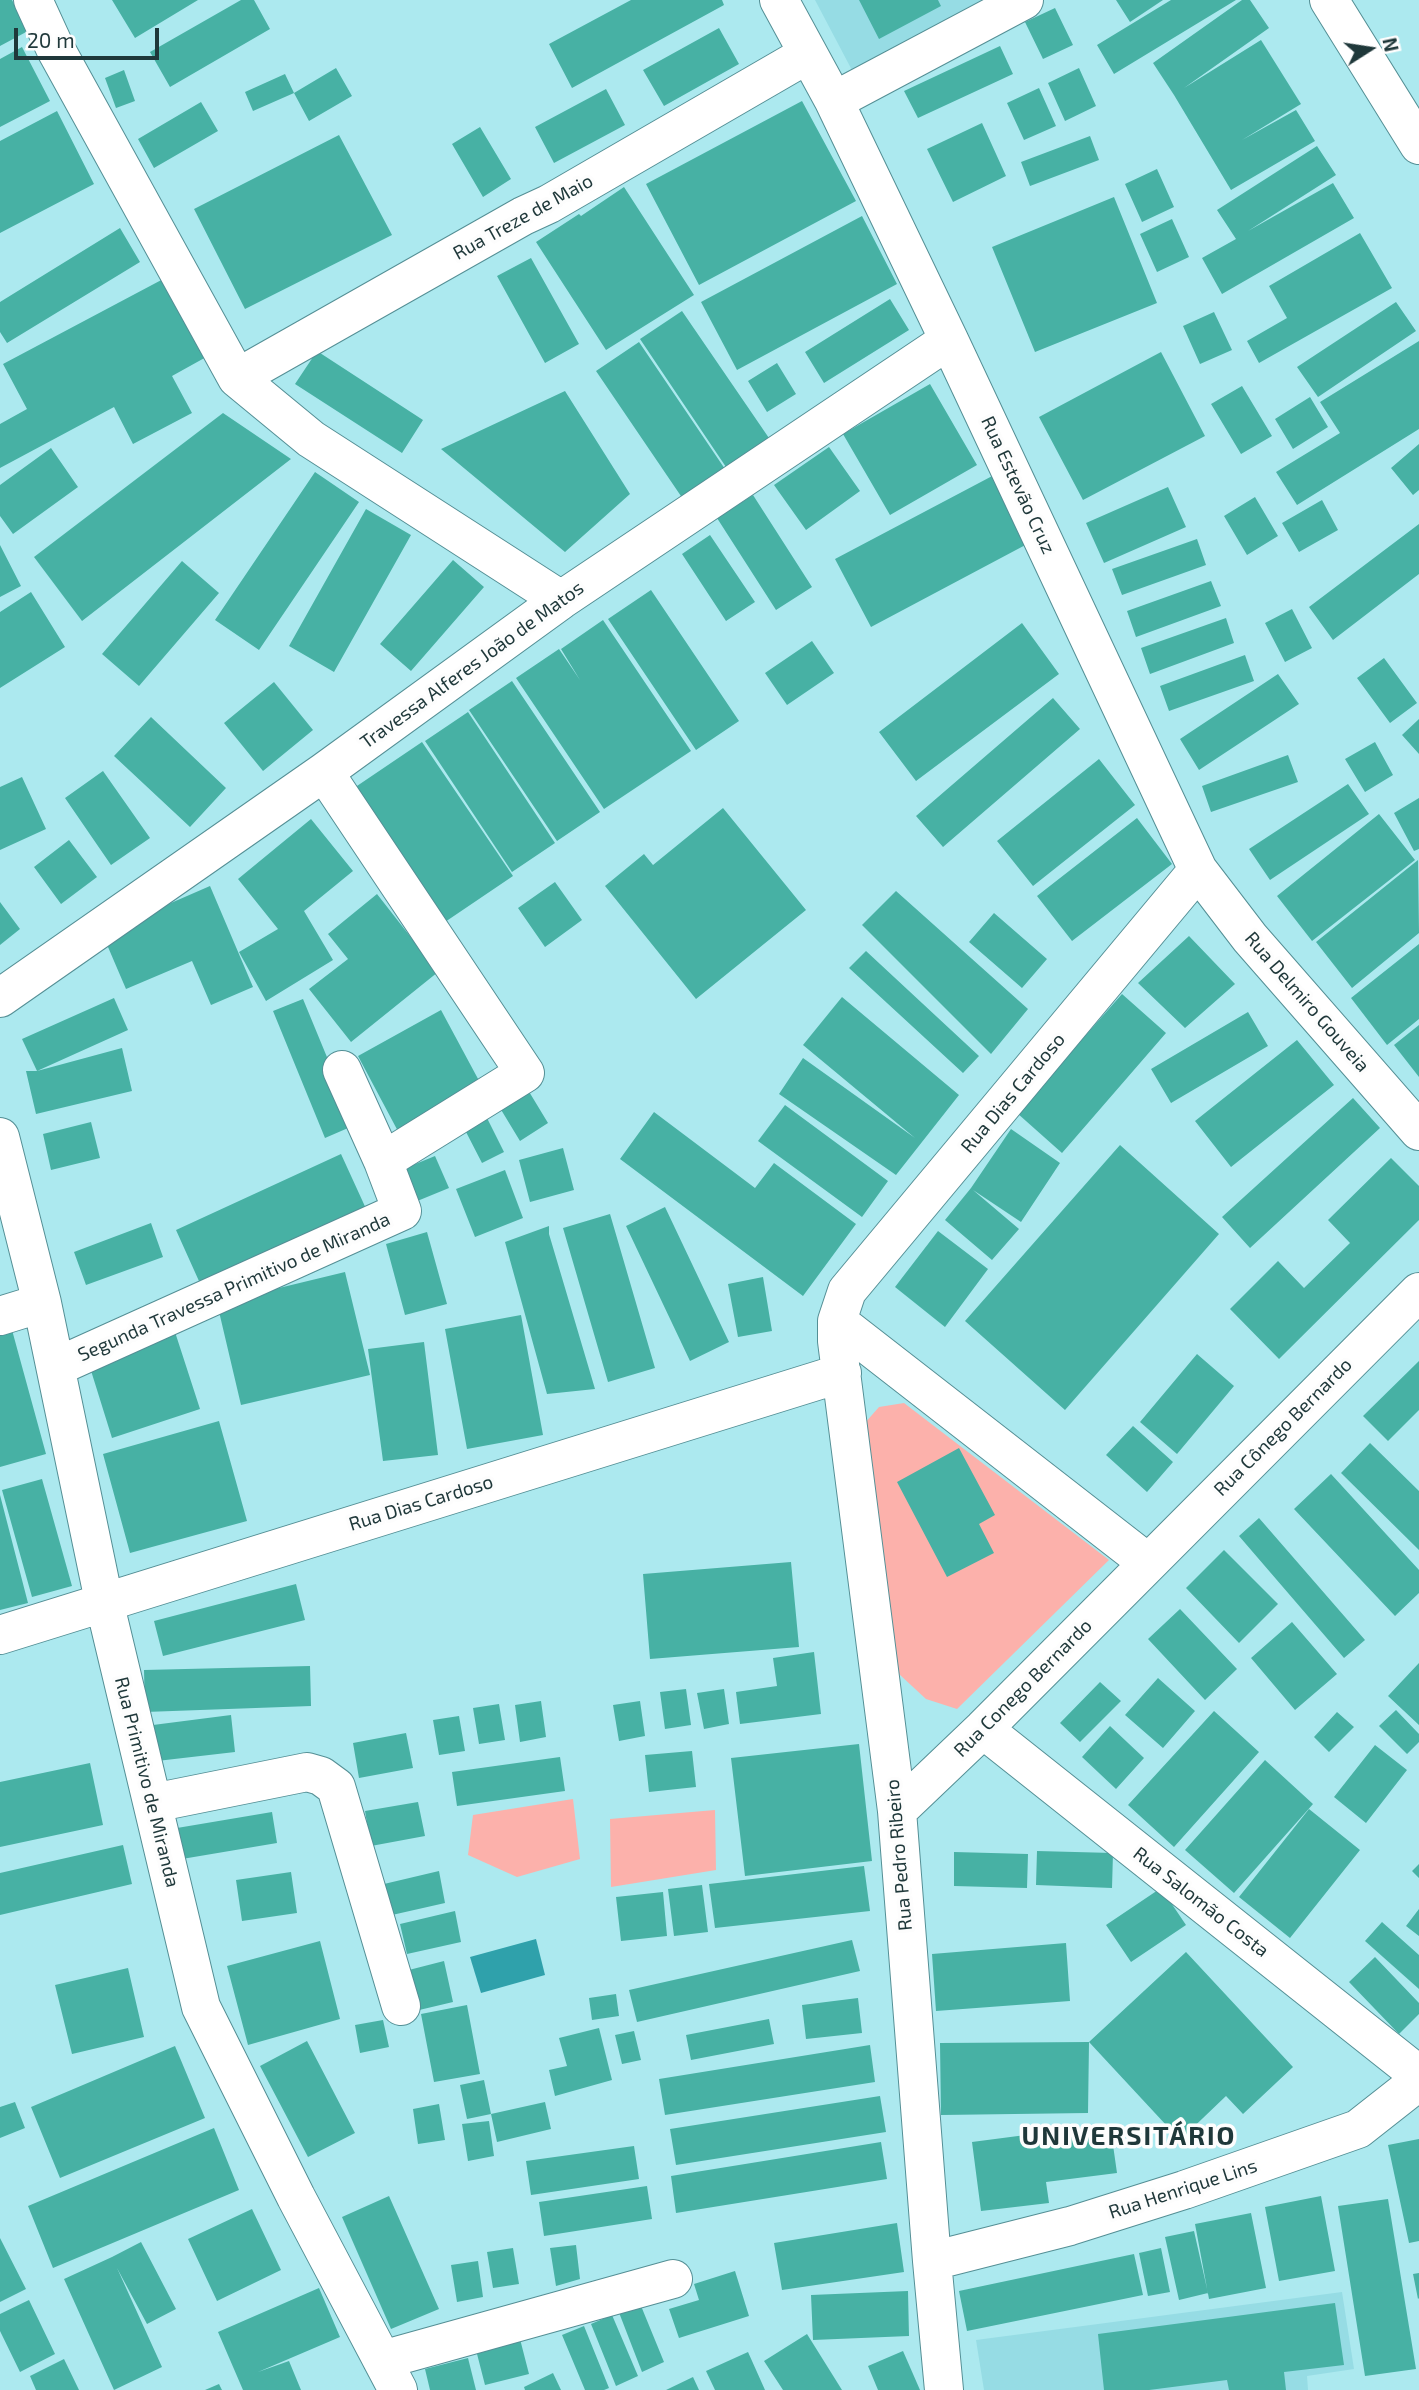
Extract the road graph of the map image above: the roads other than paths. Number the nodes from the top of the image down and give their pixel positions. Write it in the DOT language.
graph roads {
  1 [pos="33,0"];
  2 [pos="779,0"];
  3 [pos="1024,0"];
  4 [pos="1329,0"];
  5 [pos="808,54"];
  6 [pos="834,101"];
  7 [pos="1419,145"];
  8 [pos="949,340"];
  9 [pos="237,378"];
  10 [pos="561,600"];
  11 [pos="324,772"];
  12 [pos="1198,870"];
  13 [pos="0,998"];
  14 [pos="342,1070"];
  15 [pos="1419,1132"];
  16 [pos="0,1137"];
  17 [pos="383,1161"];
  18 [pos="1419,1292"];
  19 [pos="42,1304"];
  20 [pos="0,1316"];
  21 [pos="837,1321"];
  22 [pos="55,1367"];
  23 [pos="842,1373"];
  24 [pos="1148,1563"];
  25 [pos="104,1601"];
  26 [pos="0,1635"];
  27 [pos="983,1729"];
  28 [pos="153,1803"];
  29 [pos="897,1811"];
  30 [pos="401,2006"];
  31 [pos="1419,2075"];
  32 [pos="1419,2081"];
  33 [pos="932,2261"];
  34 [pos="673,2279"];
  35 [pos="390,2375"];
  36 [pos="944,2390"];
  1 -- 9 [label="street"];
  2 -- 5 [label="street, Rua Estevão Cruz"];
  3 -- 6 [label="street"];
  4 -- 7 [label="street"];
  5 -- 6 [label="street, Rua Estevão Cruz"];
  5 -- 9 [label="street, Rua Treze de Maio"];
  6 -- 8 [label="street, Rua Estevão Cruz"];
  8 -- 10 [label="street, Travessa Alferes João de Matos"];
  8 -- 12 [label="street, Rua Estevão Cruz"];
  9 -- 10 [label="street"];
  10 -- 11 [label="street, Travessa Alferes João de Matos"];
  11 -- 13 [label="street, Travessa Alferes João de Matos"];
  11 -- 17 [label="street"];
  12 -- 15 [label="street, Rua Delmiro Gouveia"];
  12 -- 21 [label="street, Rua Dias Cardoso"];
  14 -- 17 [label="street"];
  16 -- 19 [label="street, Rua Primitivo de Miranda"];
  17 -- 22 [label="street, Segunda Travessa Primitivo de Miranda"];
  18 -- 24 [label="street, Rua Cônego Bernardo"];
  19 -- 20 [label="street"];
  19 -- 22 [label="street, Rua Primitivo de Miranda"];
  21 -- 23 [label="street, Rua Pedro Ribeiro"];
  21 -- 24 [label="street"];
  22 -- 25 [label="street, Rua Primitivo de Miranda"];
  23 -- 25 [label="street, Rua Dias Cardoso"];
  23 -- 29 [label="street, Rua Pedro Ribeiro"];
  24 -- 27 [label="street, Rua Conego Bernardo"];
  25 -- 26 [label="street, Rua Dias Cardoso"];
  25 -- 28 [label="street, Rua Primitivo de Miranda"];
  27 -- 29 [label="street, Rua Conego Bernardo"];
  27 -- 31 [label="street, Rua Salomão Costa"];
  28 -- 30 [label="street"];
  28 -- 35 [label="street, Rua Primitivo de Miranda"];
  29 -- 33 [label="street, Rua Pedro Ribeiro"];
  32 -- 33 [label="street, Rua Henrique Lins"];
  33 -- 36 [label="street, Rua Pedro Ribeiro"];
  34 -- 35 [label="street"];
}
